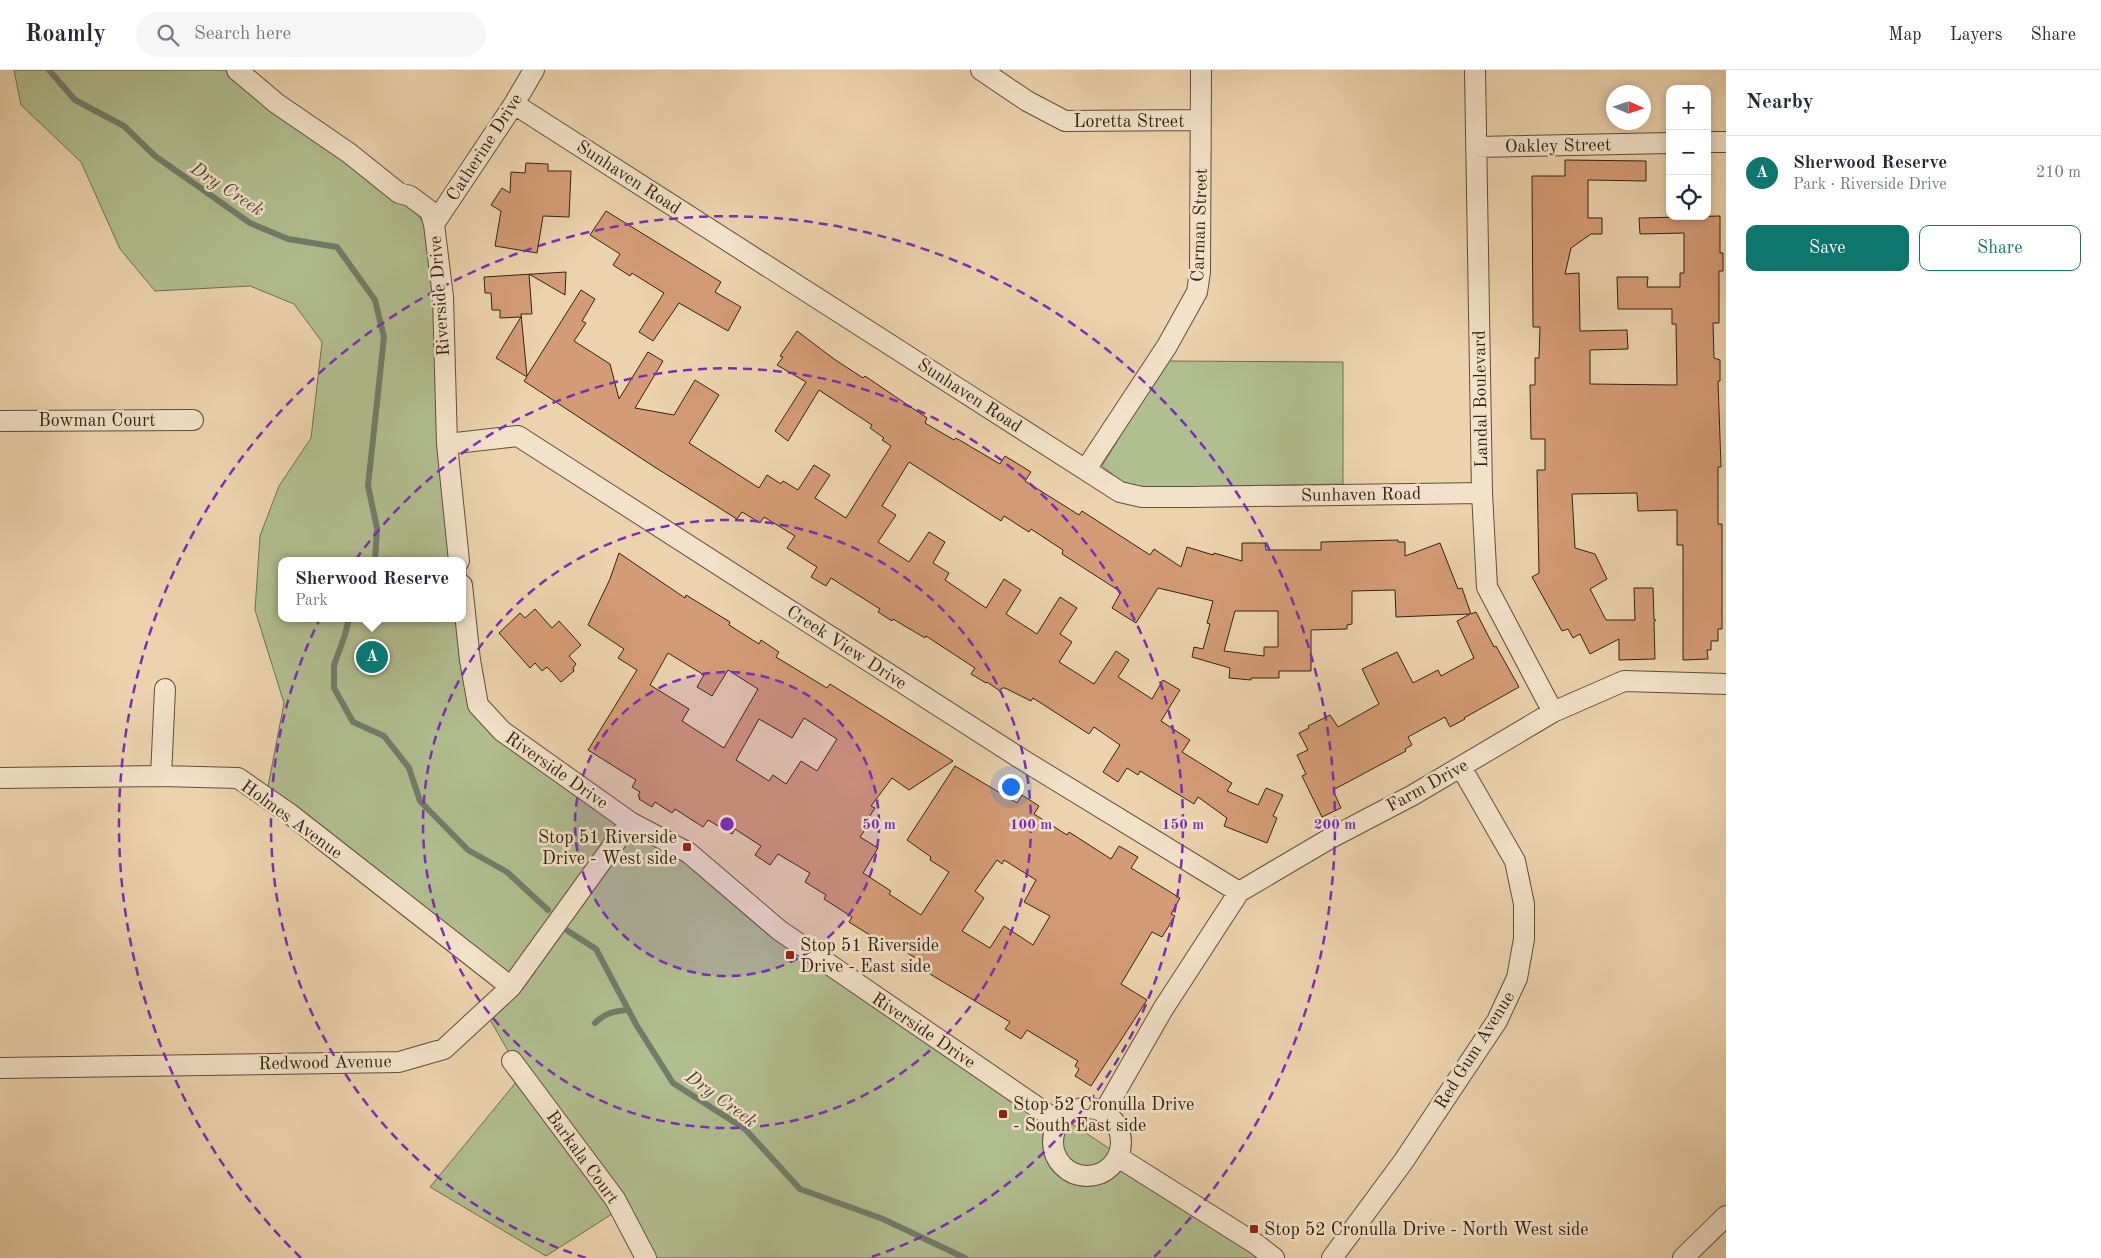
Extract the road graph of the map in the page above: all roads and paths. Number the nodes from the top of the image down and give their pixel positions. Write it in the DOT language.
graph roads {
  1 [pos="237,70"];
  2 [pos="534,70"];
  3 [pos="981,70"];
  4 [pos="1201,70"];
  5 [pos="1475,70"];
  6 [pos="514,104"];
  7 [pos="1201,120"];
  8 [pos="1711,142"];
  9 [pos="1726,142"];
  10 [pos="1666,143"];
  11 [pos="1476,147"];
  12 [pos="434,224"];
  13 [pos="194,420"];
  14 [pos="0,421"];
  15 [pos="447,444"];
  16 [pos="1086,469"];
  17 [pos="1482,493"];
  18 [pos="459,557"];
  19 [pos="466,622"];
  20 [pos="1726,684"];
  21 [pos="164,689"];
  22 [pos="1553,712"];
  23 [pos="1461,767"];
  24 [pos="161,776"];
  25 [pos="0,778"];
  26 [pos="630,822"];
  27 [pos="1239,892"];
  28 [pos="511,987"];
  29 [pos="512,1060"];
  30 [pos="0,1068"];
  31 [pos="1104,1112"];
  32 [pos="1059,1122"];
  33 [pos="1118,1157"];
  34 [pos="1726,1216"];
  35 [pos="646,1258"];
  36 [pos="1274,1258"];
  37 [pos="1332,1258"];
  38 [pos="1683,1258"];
  1 -- 12 [label="street, Riverside Drive"];
  2 -- 6 [label="street, Catherine Drive"];
  3 -- 7 [label="street, Loretta Street"];
  4 -- 7 [label="street, Carman Street"];
  5 -- 11 [label="street, Landal Boulevard"];
  6 -- 12 [label="street, Catherine Drive"];
  6 -- 16 [label="street, Sunhaven Road"];
  7 -- 16 [label="street, Carman Street"];
  8 -- 9 [label="street"];
  10 -- 11 [label="street, Oakley Street"];
  11 -- 17 [label="street, Landal Boulevard"];
  12 -- 15 [label="street, Riverside Drive"];
  13 -- 14 [label="street, Bowman Court"];
  15 -- 18 [label="street, Riverside Drive"];
  15 -- 27 [label="street, Creek View Drive"];
  16 -- 17 [label="street, Sunhaven Road"];
  17 -- 22 [label="street, Landal Boulevard"];
  19 -- 26 [label="street, Riverside Drive"];
  20 -- 22 [label="street, Farm Drive"];
  21 -- 24 [label="street"];
  22 -- 23 [label="street, Farm Drive"];
  23 -- 27 [label="street, Farm Drive"];
  23 -- 37 [label="street, Red Gum Avenue"];
  24 -- 25 [label="street, Holmes Avenue"];
  24 -- 28 [label="street, Holmes Avenue"];
  26 -- 28 [label="street, Redwood Avenue"];
  26 -- 32 [label="street, Riverside Drive"];
  27 -- 31 [label="street, Farm Drive"];
  28 -- 30 [label="street, Redwood Avenue"];
  29 -- 35 [label="street, Barkala Court"];
  31 -- 32 [label="street"];
  31 -- 33 [label="street"];
  32 -- 33 [label="street"];
  33 -- 36 [label="street"];
  34 -- 38 [label="street"];
}
